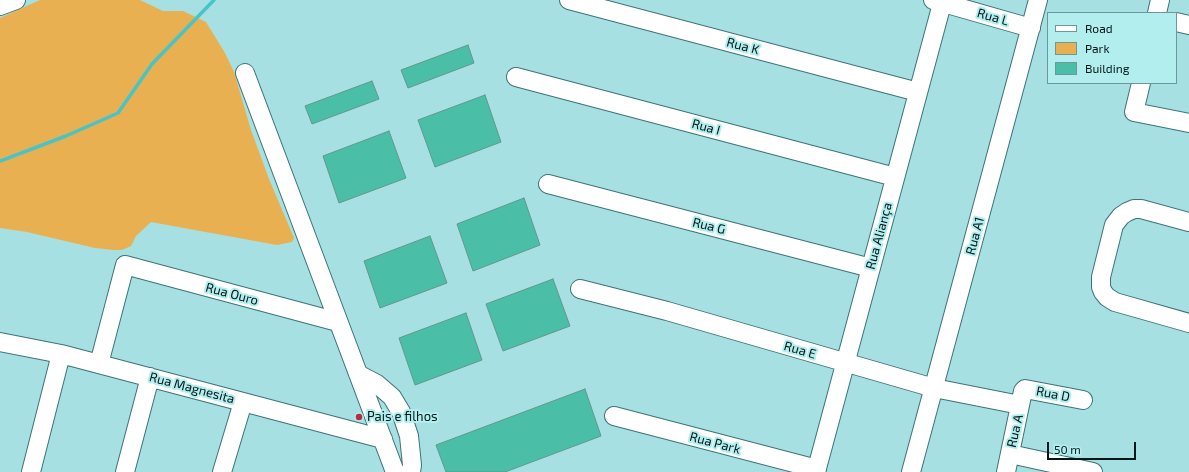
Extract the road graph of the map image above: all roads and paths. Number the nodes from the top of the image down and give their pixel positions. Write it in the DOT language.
graph roads {
  1 [pos="16,0"];
  2 [pos="569,0"];
  3 [pos="1038,0"];
  4 [pos="1160,0"];
  5 [pos="939,1"];
  6 [pos="0,6"];
  7 [pos="1157,12"];
  8 [pos="1177,22"];
  9 [pos="1189,25"];
  10 [pos="1031,28"];
  11 [pos="245,73"];
  12 [pos="516,77"];
  13 [pos="1141,84"];
  14 [pos="918,92"];
  15 [pos="1189,123"];
  16 [pos="895,177"];
  17 [pos="548,184"];
  18 [pos="1189,222"];
  19 [pos="871,268"];
  20 [pos="580,289"];
  21 [pos="338,322"];
  22 [pos="1189,323"];
  23 [pos="0,342"];
  24 [pos="61,354"];
  25 [pos="845,363"];
  26 [pos="99,364"];
  27 [pos="358,374"];
  28 [pos="150,377"];
  29 [pos="934,388"];
  30 [pos="1022,398"];
  31 [pos="1082,400"];
  32 [pos="243,402"];
  33 [pos="401,412"];
  34 [pos="614,416"];
  35 [pos="376,421"];
  36 [pos="409,436"];
  37 [pos="384,442"];
  38 [pos="1010,454"];
  39 [pos="817,471"];
  40 [pos="31,472"];
  41 [pos="125,472"];
  42 [pos="222,472"];
  43 [pos="396,472"];
  44 [pos="411,472"];
  45 [pos="911,472"];
  46 [pos="1006,472"];
  47 [pos="1093,472"];
  1 -- 6 [label="street"];
  2 -- 14 [label="street, Rua K"];
  3 -- 10 [label="street, Rua A1"];
  4 -- 7 [label="street"];
  5 -- 10 [label="street, Rua L"];
  5 -- 14 [label="street, Rua Aliança"];
  8 -- 9 [label="street"];
  10 -- 29 [label="street, Rua A1"];
  11 -- 21 [label="street"];
  12 -- 16 [label="street, Rua I"];
  13 -- 15 [label="street"];
  14 -- 16 [label="street, Rua Aliança"];
  16 -- 19 [label="street, Rua Aliança"];
  17 -- 19 [label="street, Rua G"];
  18 -- 22 [label="street"];
  19 -- 25 [label="street, Rua Aliança"];
  20 -- 25 [label="street, Rua E"];
  21 -- 26 [label="street, Rua Ouro"];
  21 -- 27 [label="street"];
  23 -- 24 [label="street, Rua Magnesita"];
  24 -- 26 [label="street, Rua Magnesita"];
  24 -- 40 [label="street"];
  25 -- 29 [label="street, Rua E"];
  25 -- 39 [label="street, Rua Aliança"];
  26 -- 28 [label="street, Rua Magnesita"];
  27 -- 33 [label="street"];
  27 -- 35 [label="street"];
  28 -- 32 [label="street, Rua Magnesita"];
  28 -- 41 [label="street"];
  29 -- 30 [label="street, Rua E"];
  29 -- 45 [label="street, Rua A1"];
  30 -- 31 [label="street, Rua D"];
  30 -- 38 [label="street, Rua A"];
  32 -- 37 [label="street, Rua Magnesita"];
  32 -- 42 [label="street"];
  33 -- 35 [label="street"];
  33 -- 36 [label="street"];
  34 -- 39 [label="street, Rua Park"];
  35 -- 37 [label="street"];
  36 -- 37 [label="street"];
  36 -- 44 [label="street"];
  37 -- 43 [label="street"];
  38 -- 46 [label="street, Rua A"];
  38 -- 47 [label="street"];
}
